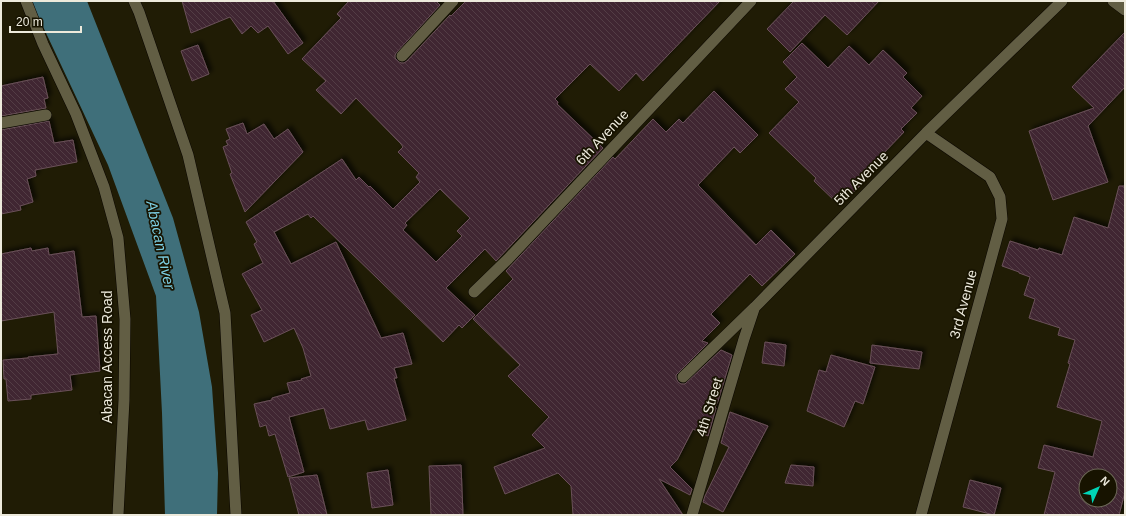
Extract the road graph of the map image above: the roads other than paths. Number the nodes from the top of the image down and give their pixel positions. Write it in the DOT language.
graph roads {
  1 [pos="26,1"];
  2 [pos="134,1"];
  3 [pos="453,1"];
  4 [pos="751,1"];
  5 [pos="1062,1"];
  6 [pos="1113,1"];
  7 [pos="1125,10"];
  8 [pos="402,56"];
  9 [pos="46,115"];
  10 [pos="1,123"];
  11 [pos="926,133"];
  12 [pos="474,292"];
  13 [pos="755,307"];
  14 [pos="683,377"];
  15 [pos="118,515"];
  16 [pos="236,515"];
  17 [pos="692,515"];
  18 [pos="921,515"];
  1 -- 15 [label="street, Abacan Access Road"];
  2 -- 16 [label="street"];
  3 -- 8 [label="street"];
  4 -- 12 [label="street, 6th Avenue"];
  5 -- 11 [label="street, 5th Avenue"];
  6 -- 7 [label="street"];
  9 -- 10 [label="street"];
  11 -- 13 [label="street, 5th Avenue"];
  11 -- 18 [label="street, 3rd Avenue"];
  13 -- 14 [label="street, 5th Avenue"];
  13 -- 17 [label="street, 4th Street"];
}
